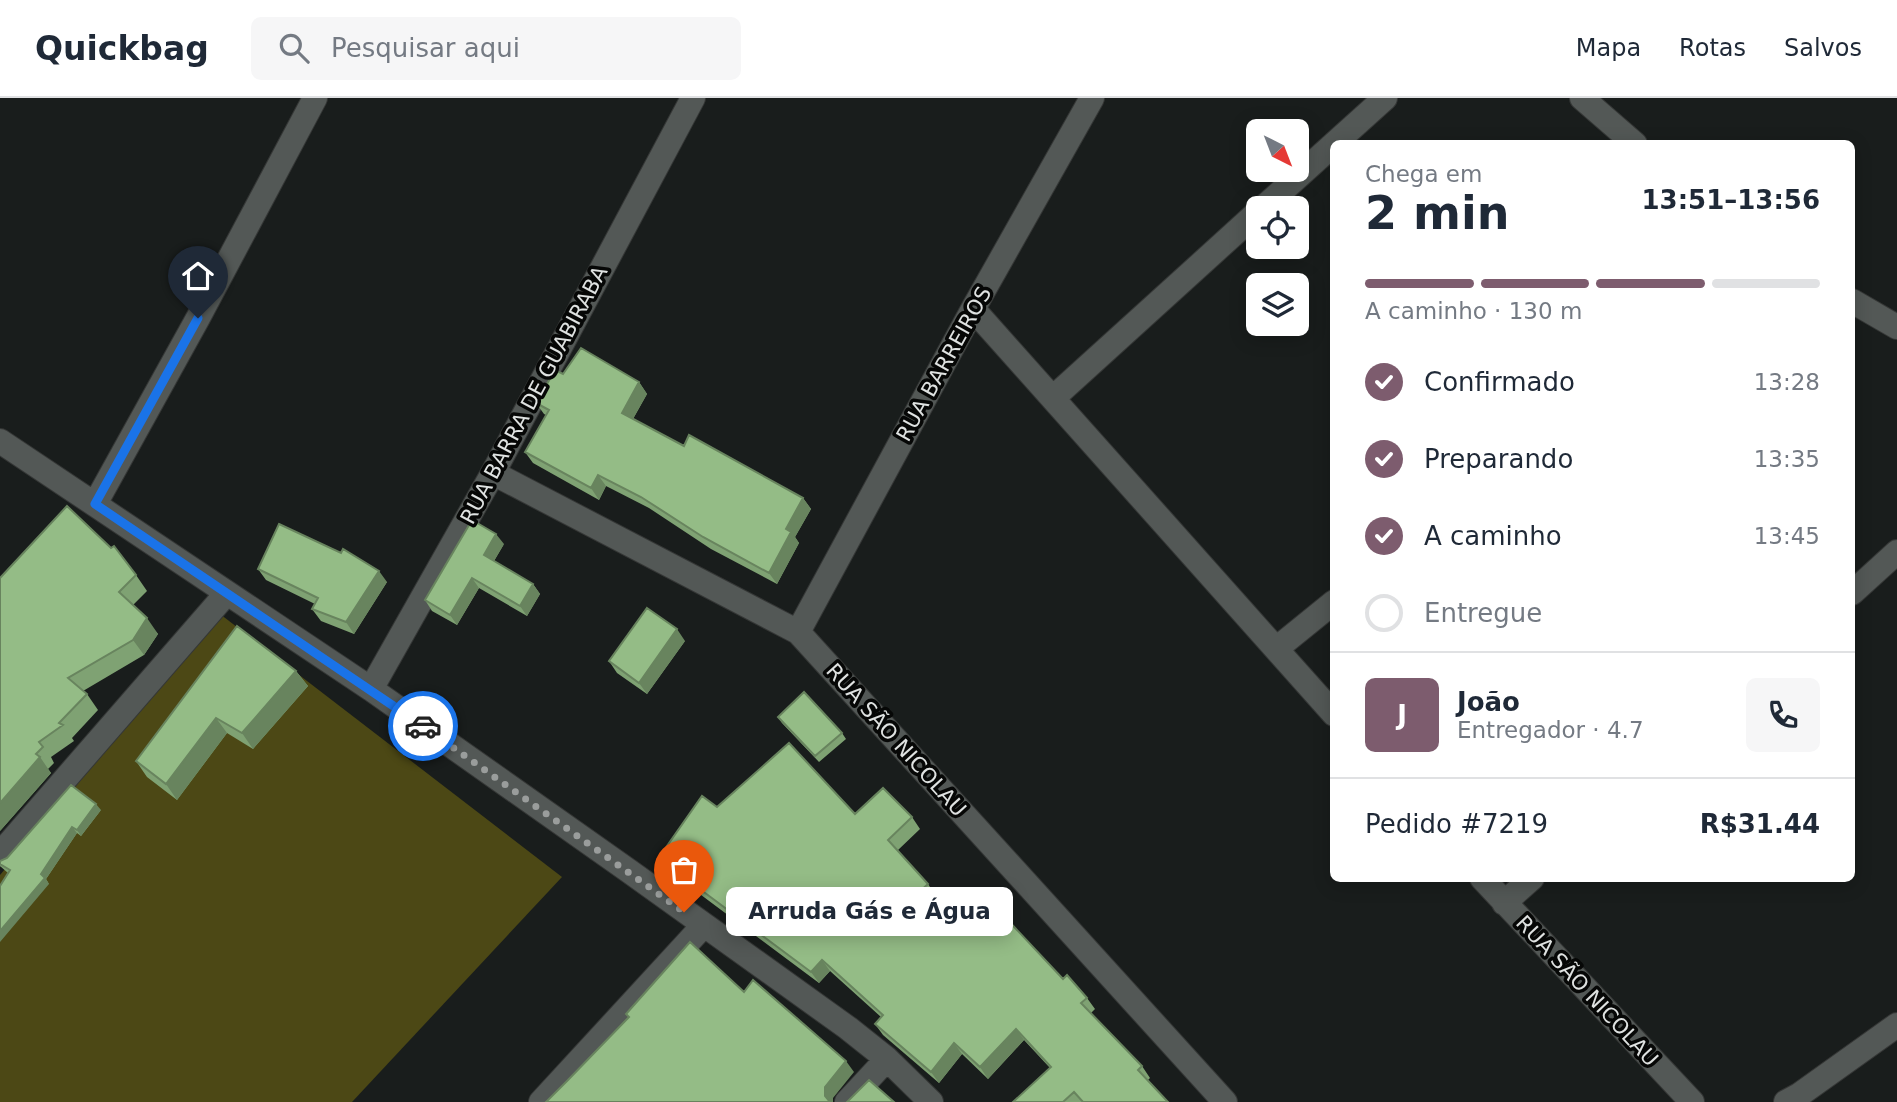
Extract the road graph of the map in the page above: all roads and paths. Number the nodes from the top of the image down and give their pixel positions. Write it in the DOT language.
graph roads {
  1 [pos="315,98"];
  2 [pos="693,98"];
  3 [pos="1092,98"];
  4 [pos="1385,98"];
  5 [pos="1582,98"];
  6 [pos="1338,140"];
  7 [pos="1631,140"];
  8 [pos="1330,148"];
  9 [pos="1276,196"];
  10 [pos="1246,223"];
  11 [pos="1855,303"];
  12 [pos="973,309"];
  13 [pos="1897,327"];
  14 [pos="1054,398"];
  15 [pos="0,442"];
  16 [pos="493,473"];
  17 [pos="95,504"];
  18 [pos="1894,561"];
  19 [pos="1855,591"];
  20 [pos="226,594"];
  21 [pos="1330,605"];
  22 [pos="798,632"];
  23 [pos="1276,649"];
  24 [pos="371,689"];
  25 [pos="1330,710"];
  26 [pos="0,854"];
  27 [pos="1486,882"];
  28 [pos="1528,882"];
  29 [pos="1504,903"];
  30 [pos="703,926"];
  31 [pos="1897,1025"];
  32 [pos="887,1059"];
  33 [pos="541,1102"];
  34 [pos="847,1102"];
  35 [pos="931,1102"];
  36 [pos="1225,1102"];
  37 [pos="1692,1102"];
  38 [pos="1786,1102"];
  1 -- 17 [label="street"];
  2 -- 16 [label="street, RUA BARRA DE GUABIRABA"];
  3 -- 12 [label="street, RUA BARREIROS"];
  4 -- 6 [label="street"];
  5 -- 7 [label="street"];
  8 -- 9 [label="street"];
  10 -- 14 [label="street"];
  11 -- 13 [label="street"];
  12 -- 14 [label="street"];
  12 -- 22 [label="street, RUA BARREIROS"];
  14 -- 23 [label="street"];
  15 -- 17 [label="street"];
  16 -- 22 [label="street, RUA SÃO NICOLAU"];
  16 -- 24 [label="street, RUA BARRA DE GUABIRABA"];
  17 -- 20 [label="street"];
  18 -- 19 [label="street"];
  20 -- 24 [label="street"];
  20 -- 26 [label="street"];
  21 -- 23 [label="street"];
  22 -- 36 [label="street, RUA SÃO NICOLAU"];
  23 -- 25 [label="street"];
  24 -- 30 [label="street"];
  27 -- 29 [label="street, RUA SÃO NICOLAU"];
  28 -- 29 [label="street"];
  29 -- 37 [label="street, RUA SÃO NICOLAU"];
  30 -- 32 [label="street"];
  30 -- 33 [label="street"];
  31 -- 38 [label="street"];
  32 -- 34 [label="street"];
  32 -- 35 [label="street"];
}
